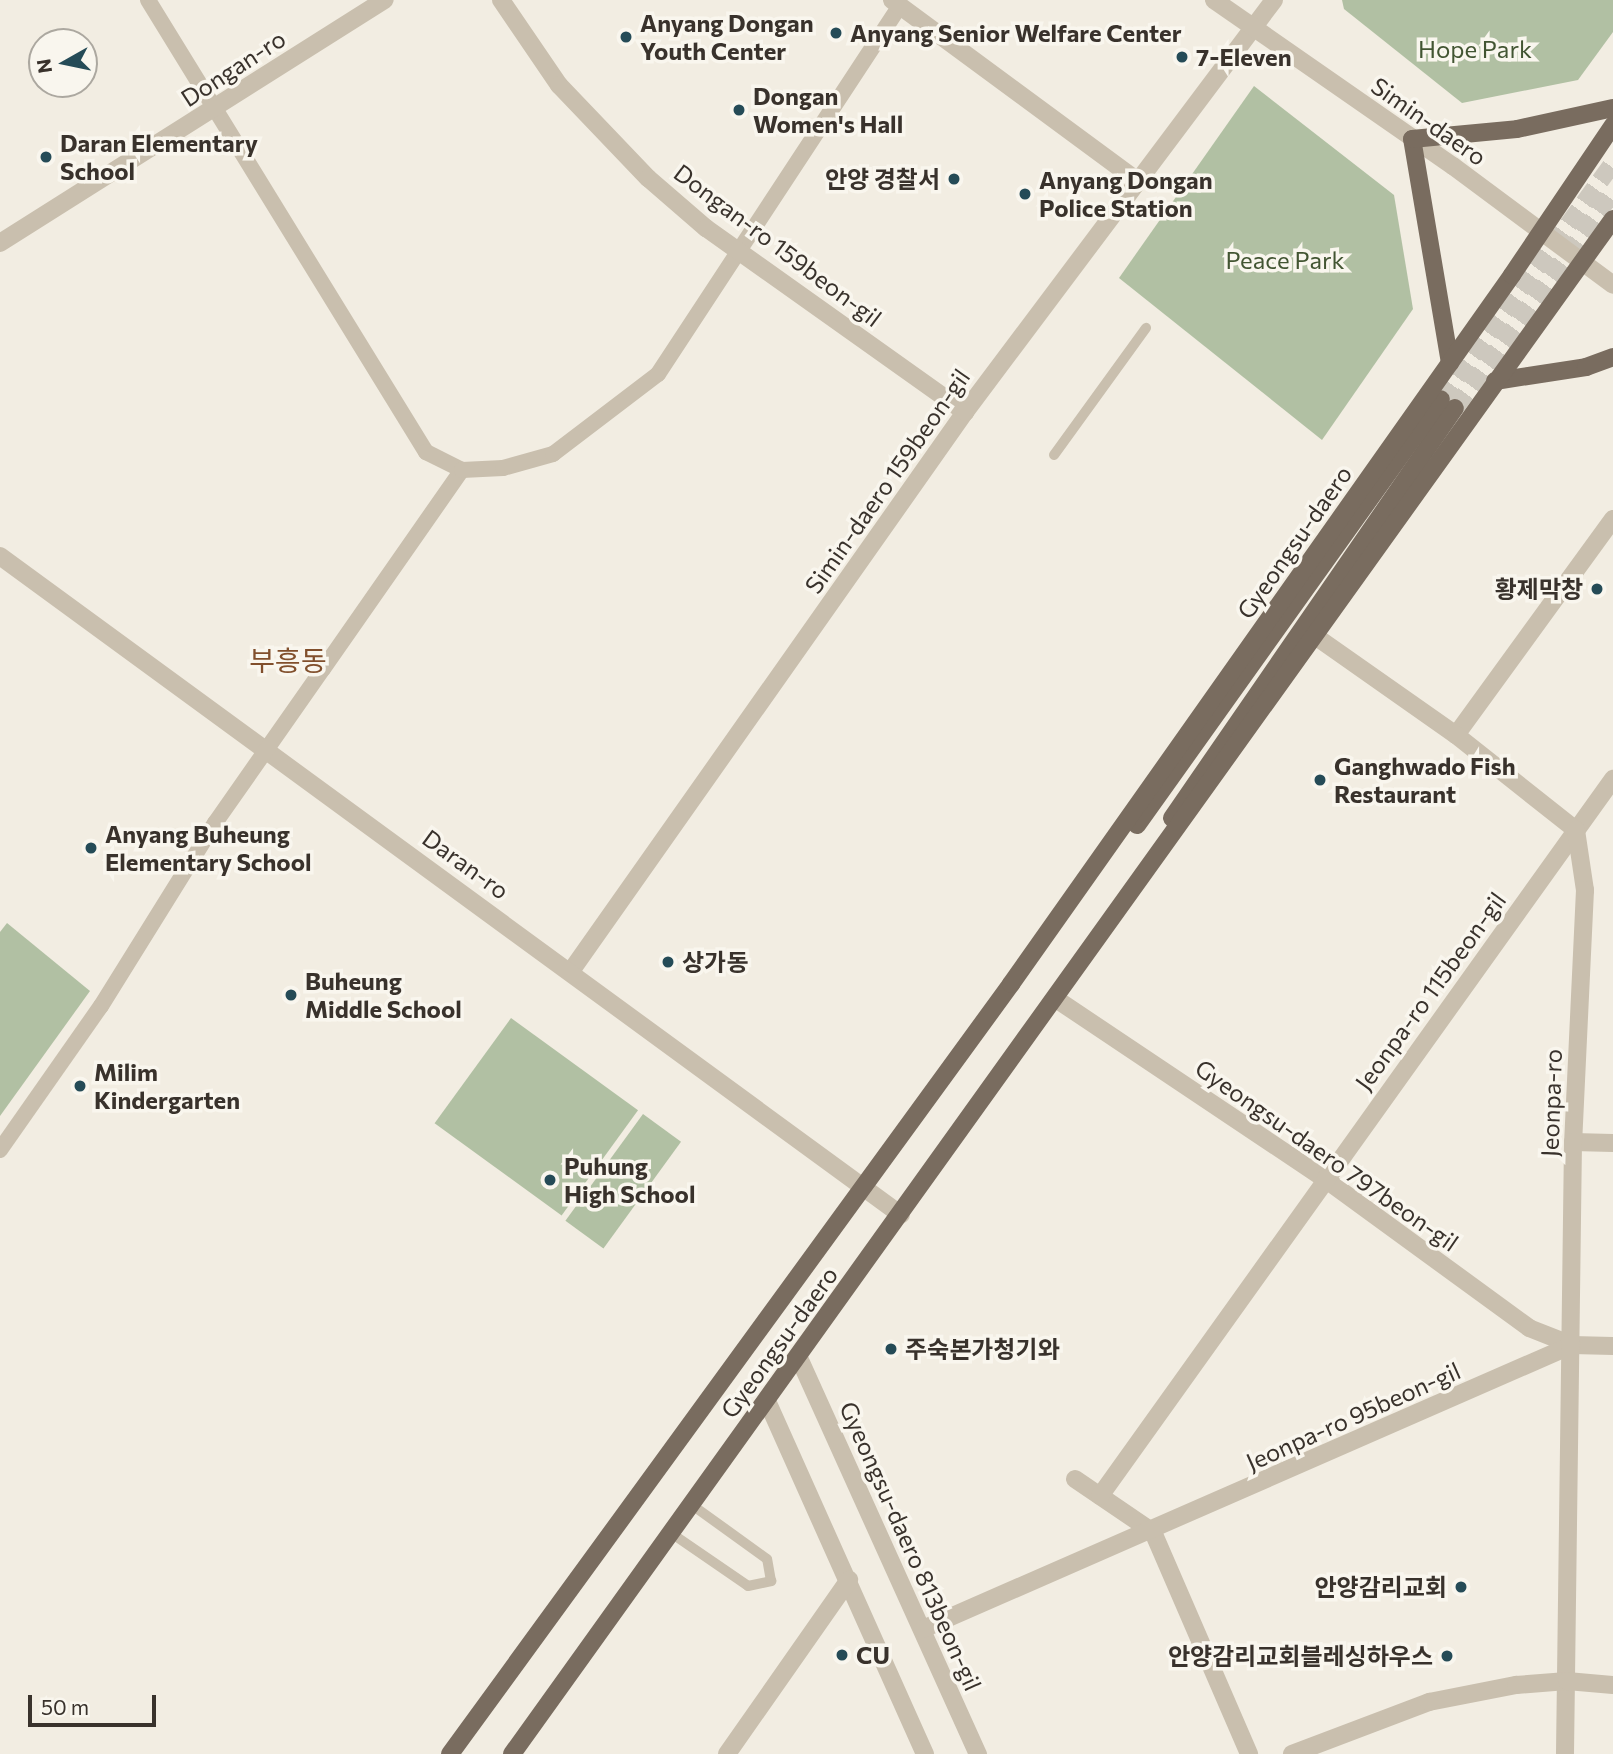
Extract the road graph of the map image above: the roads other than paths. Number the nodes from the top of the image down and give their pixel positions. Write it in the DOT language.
graph roads {
  1 [pos="148,0"];
  2 [pos="385,0"];
  3 [pos="501,0"];
  4 [pos="1214,0"];
  5 [pos="1274,0"];
  6 [pos="896,3"];
  7 [pos="1255,28"];
  8 [pos="216,108"];
  9 [pos="1613,108"];
  10 [pos="1613,125"];
  11 [pos="1412,139"];
  12 [pos="1136,180"];
  13 [pos="1613,219"];
  14 [pos="1541,233"];
  15 [pos="0,243"];
  16 [pos="739,251"];
  17 [pos="1582,263"];
  18 [pos="1613,285"];
  19 [pos="1146,328"];
  20 [pos="1613,357"];
  21 [pos="1450,363"];
  22 [pos="1495,381"];
  23 [pos="965,412"];
  24 [pos="1054,456"];
  25 [pos="462,471"];
  26 [pos="1613,519"];
  27 [pos="0,556"];
  28 [pos="1315,636"];
  29 [pos="1456,735"];
  30 [pos="1613,779"];
  31 [pos="1576,830"];
  32 [pos="1086,958"];
  33 [pos="571,971"];
  34 [pos="1011,984"];
  35 [pos="1056,999"];
  36 [pos="1573,1142"];
  37 [pos="1613,1143"];
  38 [pos="0,1150"];
  39 [pos="1325,1180"];
  40 [pos="862,1188"];
  41 [pos="901,1214"];
  42 [pos="1572,1345"];
  43 [pos="1613,1346"];
  44 [pos="799,1358"];
  45 [pos="767,1401"];
  46 [pos="1075,1479"];
  47 [pos="1100,1496"];
  48 [pos="692,1505"];
  49 [pos="1153,1532"];
  50 [pos="671,1533"];
  51 [pos="849,1580"];
  52 [pos="923,1629"];
  53 [pos="1567,1681"];
  54 [pos="1613,1685"];
  55 [pos="450,1754"];
  56 [pos="512,1754"];
  57 [pos="727,1754"];
  58 [pos="925,1754"];
  59 [pos="978,1754"];
  60 [pos="1249,1754"];
  61 [pos="1292,1754"];
  62 [pos="1565,1754"];
  1 -- 8 [label="street"];
  2 -- 8 [label="street, Dongan-ro"];
  3 -- 16 [label="street, Dongan-ro 159beon-gil"];
  4 -- 7 [label="street, Simin-daero"];
  5 -- 7 [label="street, Simin-daero 159beon-gil"];
  6 -- 12 [label="street"];
  6 -- 16 [label="street"];
  7 -- 11 [label="street, Simin-daero"];
  7 -- 12 [label="street, Simin-daero 159beon-gil"];
  8 -- 15 [label="street, Dongan-ro"];
  8 -- 25 [label="street"];
  9 -- 11 [label="main road"];
  10 -- 14 [label="main road, Gyeongsu-daero"];
  11 -- 14 [label="street, Simin-daero"];
  11 -- 21 [label="main road"];
  12 -- 23 [label="street, Simin-daero 159beon-gil"];
  13 -- 17 [label="main road, Gyeongsu-daero"];
  14 -- 17 [label="street, Simin-daero"];
  14 -- 21 [label="main road, Gyeongsu-daero"];
  16 -- 23 [label="street, Dongan-ro 159beon-gil"];
  16 -- 25 [label="street"];
  17 -- 18 [label="street, Simin-daero"];
  17 -- 22 [label="main road, Gyeongsu-daero"];
  19 -- 24 [label="lane"];
  20 -- 22 [label="main road"];
  21 -- 34 [label="main road, Gyeongsu-daero"];
  22 -- 28 [label="main road, Gyeongsu-daero"];
  23 -- 33 [label="street, Simin-daero 159beon-gil"];
  25 -- 38 [label="street, bridge"];
  26 -- 29 [label="street"];
  27 -- 33 [label="street, Daran-ro"];
  28 -- 29 [label="street"];
  28 -- 32 [label="main road, Gyeongsu-daero"];
  29 -- 31 [label="street"];
  30 -- 31 [label="street, Jeonpa-ro 115beon-gil"];
  31 -- 36 [label="street, Jeonpa-ro"];
  31 -- 39 [label="street, Jeonpa-ro 115beon-gil"];
  32 -- 34 [label="main road, Gyeongsu-daero"];
  32 -- 35 [label="main road, Gyeongsu-daero"];
  33 -- 40 [label="street, Daran-ro"];
  34 -- 40 [label="main road, Gyeongsu-daero"];
  35 -- 39 [label="street, Gyeongsu-daero 797beon-gil"];
  35 -- 41 [label="main road, Gyeongsu-daero"];
  36 -- 37 [label="street"];
  36 -- 42 [label="street, Jeonpa-ro"];
  39 -- 42 [label="street, Gyeongsu-daero 797beon-gil"];
  39 -- 47 [label="street, Jeonpa-ro 115beon-gil"];
  40 -- 41 [label="street, Daran-ro"];
  40 -- 55 [label="main road, Gyeongsu-daero"];
  41 -- 44 [label="main road, Gyeongsu-daero"];
  42 -- 43 [label="street"];
  42 -- 49 [label="street, Jeonpa-ro 95beon-gil"];
  42 -- 53 [label="street, Jeonpa-ro"];
  44 -- 45 [label="main road, Gyeongsu-daero"];
  44 -- 52 [label="street, Gyeongsu-daero 813beon-gil"];
  45 -- 48 [label="main road, Gyeongsu-daero"];
  45 -- 51 [label="street"];
  46 -- 47 [label="street"];
  47 -- 49 [label="street"];
  48 -- 50 [label="main road, Gyeongsu-daero"];
  48 -- 50 [label="lane"];
  49 -- 52 [label="street, Jeonpa-ro 95beon-gil"];
  49 -- 60 [label="street"];
  50 -- 56 [label="main road, Gyeongsu-daero"];
  51 -- 57 [label="street"];
  51 -- 58 [label="street"];
  52 -- 59 [label="street, Gyeongsu-daero 813beon-gil"];
  53 -- 54 [label="street"];
  53 -- 61 [label="street"];
  53 -- 62 [label="street, Jeonpa-ro"];
}
